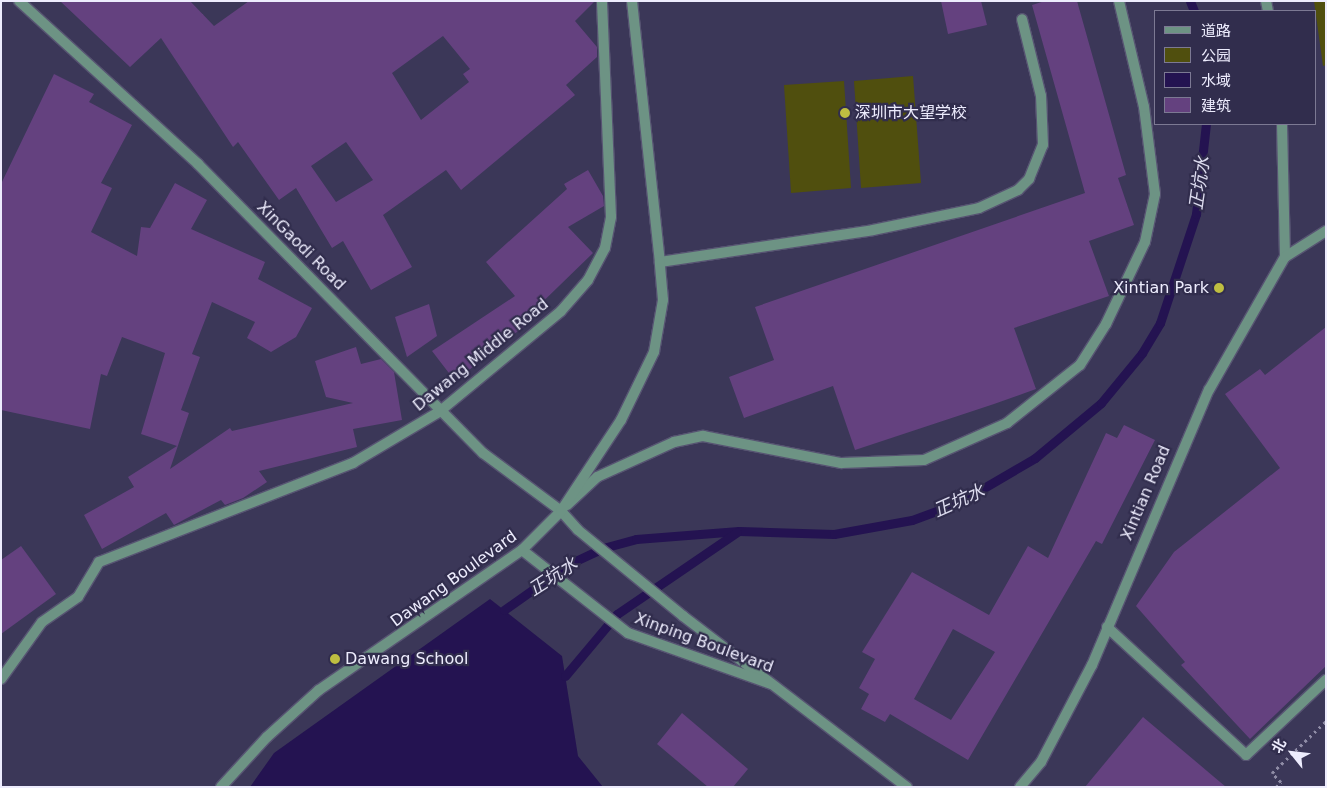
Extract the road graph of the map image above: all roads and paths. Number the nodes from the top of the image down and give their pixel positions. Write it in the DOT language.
graph roads {
  1 [pos="19,1"];
  2 [pos="602,1"];
  3 [pos="632,1"];
  4 [pos="1119,1"];
  5 [pos="1022,19"];
  6 [pos="1282,125"];
  7 [pos="1326,231"];
  8 [pos="1286,257"];
  9 [pos="660,262"];
  10 [pos="439,412"];
  11 [pos="561,511"];
  12 [pos="522,550"];
  13 [pos="1107,627"];
  14 [pos="1,678"];
  15 [pos="1326,680"];
  16 [pos="783,688"];
  17 [pos="1326,721"];
  18 [pos="221,787"];
  19 [pos="907,787"];
  20 [pos="1020,787"];
  21 [pos="1276,787"];
  1 -- 10 [label="street, XinGaodi Road"];
  2 -- 10 [label="street, Dawang Middle Road"];
  3 -- 9 [label="street, Dawang Boulevard"];
  4 -- 11 [label="street"];
  5 -- 9 [label="street"];
  6 -- 8 [label="street"];
  7 -- 8 [label="street, Xintian Road"];
  8 -- 13 [label="street, Xintian Road"];
  9 -- 11 [label="street, Dawang Boulevard"];
  10 -- 11 [label="street, XinGaodi Road"];
  10 -- 14 [label="street, Dawang Middle Road"];
  11 -- 12 [label="street, Dawang Boulevard"];
  11 -- 16 [label="street, Xinping Boulevard"];
  12 -- 16 [label="street, Xinping Boulevard"];
  12 -- 18 [label="street, Dawang Boulevard"];
  13 -- 15 [label="street"];
  13 -- 20 [label="street, Xintian Road"];
  16 -- 19 [label="street, Xinping Boulevard"];
  17 -- 21 [label="path"];
}
